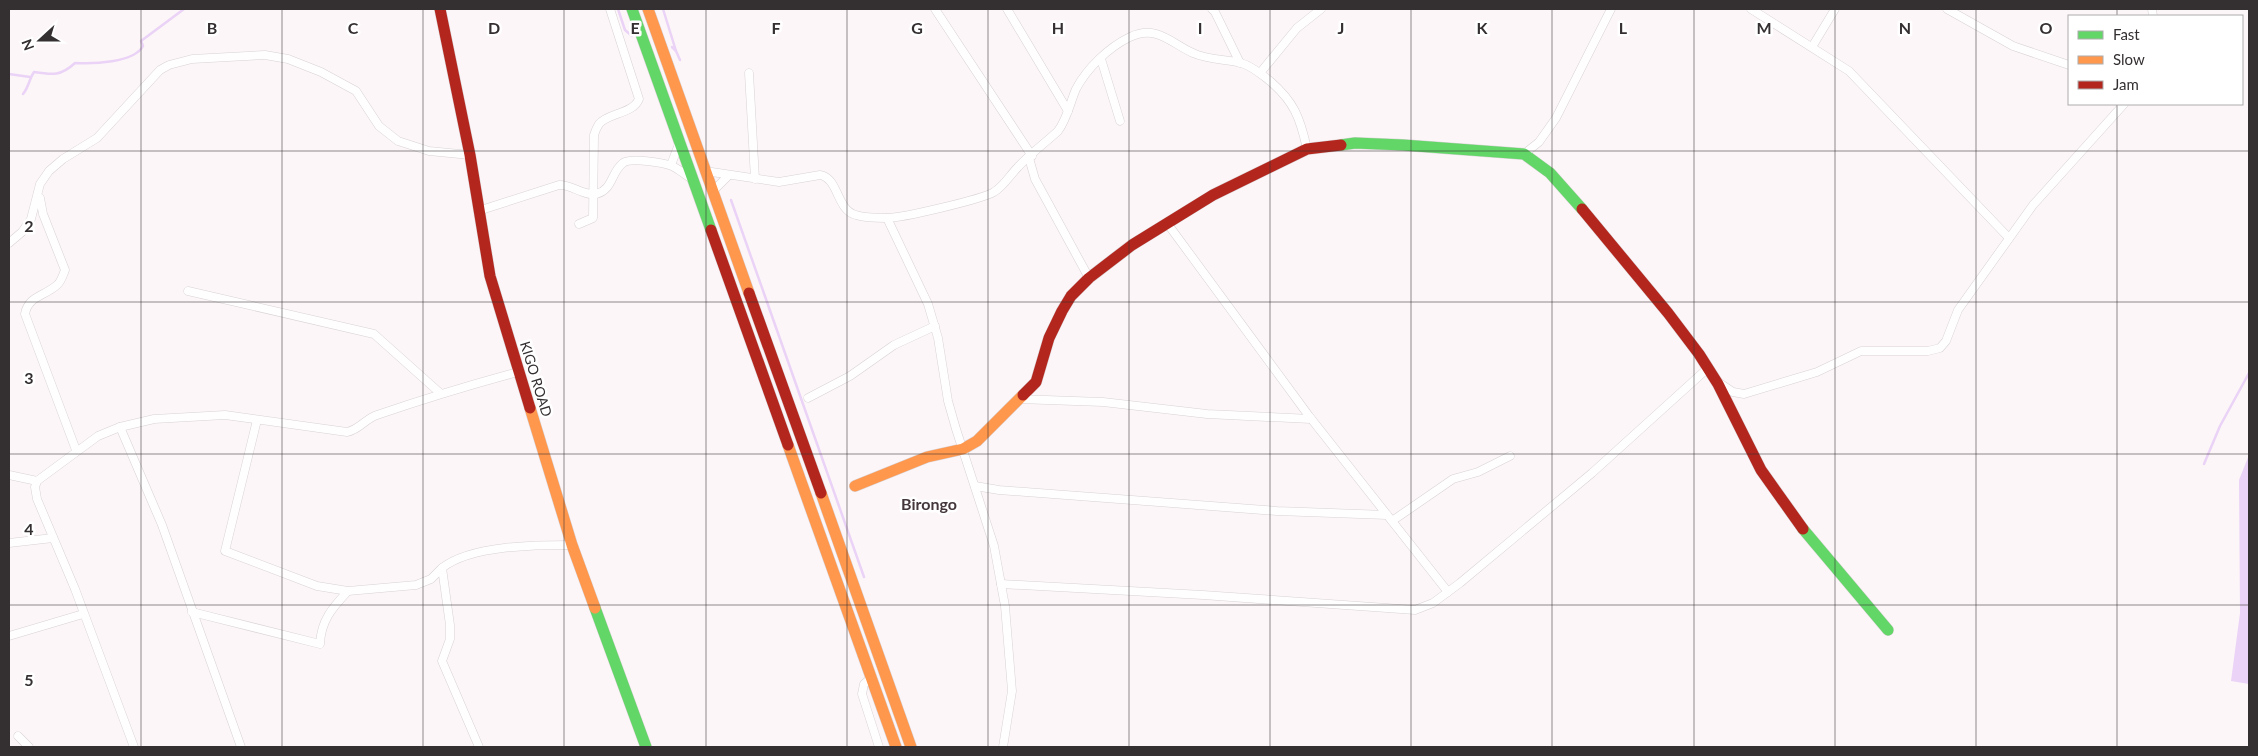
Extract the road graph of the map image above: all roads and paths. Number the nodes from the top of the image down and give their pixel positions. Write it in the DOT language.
graph roads {
  1 [pos="440,9"];
  2 [pos="610,9"];
  3 [pos="632,9"];
  4 [pos="648,9"];
  5 [pos="936,9"];
  6 [pos="1007,9"];
  7 [pos="1212,9"];
  8 [pos="1321,9"];
  9 [pos="1611,9"];
  10 [pos="1751,9"];
  11 [pos="1835,9"];
  12 [pos="1947,9"];
  13 [pos="1812,47"];
  14 [pos="1100,59"];
  15 [pos="1240,63"];
  16 [pos="2068,65"];
  17 [pos="749,73"];
  18 [pos="1260,73"];
  19 [pos="2123,105"];
  20 [pos="1068,111"];
  21 [pos="1120,122"];
  22 [pos="680,141"];
  23 [pos="1307,149"];
  24 [pos="1524,154"];
  25 [pos="470,155"];
  26 [pos="1030,157"];
  27 [pos="671,165"];
  28 [pos="705,171"];
  29 [pos="728,176"];
  30 [pos="756,179"];
  31 [pos="694,180"];
  32 [pos="712,192"];
  33 [pos="39,194"];
  34 [pos="592,194"];
  35 [pos="478,211"];
  36 [pos="888,218"];
  37 [pos="1167,223"];
  38 [pos="579,224"];
  39 [pos="2009,238"];
  40 [pos="9,243"];
  41 [pos="1089,278"];
  42 [pos="188,291"];
  43 [pos="935,326"];
  44 [pos="1708,368"];
  45 [pos="518,372"];
  46 [pos="1716,380"];
  47 [pos="440,393"];
  48 [pos="808,398"];
  49 [pos="1018,399"];
  50 [pos="1311,419"];
  51 [pos="257,420"];
  52 [pos="120,427"];
  53 [pos="964,449"];
  54 [pos="76,450"];
  55 [pos="1510,456"];
  56 [pos="9,475"];
  57 [pos="37,481"];
  58 [pos="855,486"];
  59 [pos="975,486"];
  60 [pos="1389,518"];
  61 [pos="53,538"];
  62 [pos="9,543"];
  63 [pos="572,545"];
  64 [pos="442,568"];
  65 [pos="1001,584"];
  66 [pos="348,591"];
  67 [pos="1448,592"];
  68 [pos="192,612"];
  69 [pos="83,614"];
  70 [pos="1888,630"];
  71 [pos="9,636"];
  72 [pos="871,678"];
  73 [pos="18,736"];
  74 [pos="29,747"];
  75 [pos="134,747"];
  76 [pos="241,747"];
  77 [pos="479,747"];
  78 [pos="646,747"];
  79 [pos="878,747"];
  80 [pos="896,747"];
  81 [pos="912,747"];
  82 [pos="1003,747"];
  1 -- 25 [label="main road, KIGO ROAD"];
  2 -- 34 [label="street"];
  3 -- 22 [label="main road"];
  4 -- 28 [label="main road"];
  5 -- 26 [label="street"];
  6 -- 20 [label="street"];
  7 -- 15 [label="street"];
  8 -- 18 [label="street"];
  9 -- 24 [label="street"];
  10 -- 13 [label="street"];
  11 -- 13 [label="street"];
  12 -- 16 [label="street"];
  13 -- 39 [label="street"];
  14 -- 15 [label="street"];
  14 -- 20 [label="street"];
  14 -- 21 [label="street"];
  15 -- 18 [label="street"];
  17 -- 30 [label="street"];
  18 -- 23 [label="street"];
  19 -- 39 [label="street"];
  20 -- 26 [label="street"];
  22 -- 27 [label="street"];
  22 -- 31 [label="main road"];
  23 -- 24 [label="main road"];
  23 -- 37 [label="main road"];
  24 -- 44 [label="main road"];
  25 -- 33 [label="street"];
  25 -- 35 [label="main road, KIGO ROAD"];
  26 -- 36 [label="street"];
  26 -- 41 [label="street"];
  27 -- 31 [label="street"];
  27 -- 34 [label="street"];
  28 -- 29 [label="street"];
  28 -- 32 [label="main road"];
  29 -- 30 [label="street"];
  29 -- 32 [label="street"];
  30 -- 36 [label="street"];
  31 -- 72 [label="main road"];
  32 -- 81 [label="main road"];
  33 -- 40 [label="street"];
  33 -- 54 [label="street"];
  34 -- 35 [label="street"];
  34 -- 38 [label="street"];
  35 -- 45 [label="main road, KIGO ROAD"];
  36 -- 43 [label="street"];
  37 -- 41 [label="main road"];
  37 -- 50 [label="street"];
  39 -- 46 [label="street"];
  41 -- 49 [label="main road"];
  42 -- 47 [label="street"];
  43 -- 48 [label="street"];
  43 -- 53 [label="street"];
  44 -- 46 [label="main road"];
  44 -- 67 [label="street"];
  45 -- 47 [label="street"];
  45 -- 63 [label="main road, KIGO ROAD"];
  46 -- 70 [label="main road"];
  47 -- 51 [label="street"];
  49 -- 50 [label="street"];
  49 -- 53 [label="main road"];
  50 -- 60 [label="street"];
  51 -- 52 [label="street"];
  51 -- 66 [label="street"];
  52 -- 54 [label="street"];
  52 -- 68 [label="street"];
  53 -- 58 [label="main road"];
  53 -- 59 [label="street"];
  54 -- 57 [label="street"];
  55 -- 60 [label="street"];
  56 -- 57 [label="street"];
  57 -- 61 [label="street"];
  59 -- 60 [label="street"];
  59 -- 65 [label="street"];
  60 -- 67 [label="street"];
  61 -- 62 [label="street"];
  61 -- 69 [label="street"];
  63 -- 64 [label="street"];
  63 -- 78 [label="main road, KIGO ROAD"];
  64 -- 66 [label="street"];
  64 -- 77 [label="street"];
  65 -- 67 [label="street"];
  65 -- 82 [label="street"];
  66 -- 68 [label="street"];
  68 -- 76 [label="street"];
  69 -- 71 [label="street"];
  69 -- 75 [label="street"];
  72 -- 79 [label="street"];
  72 -- 80 [label="main road"];
  73 -- 74 [label="street"];
}
